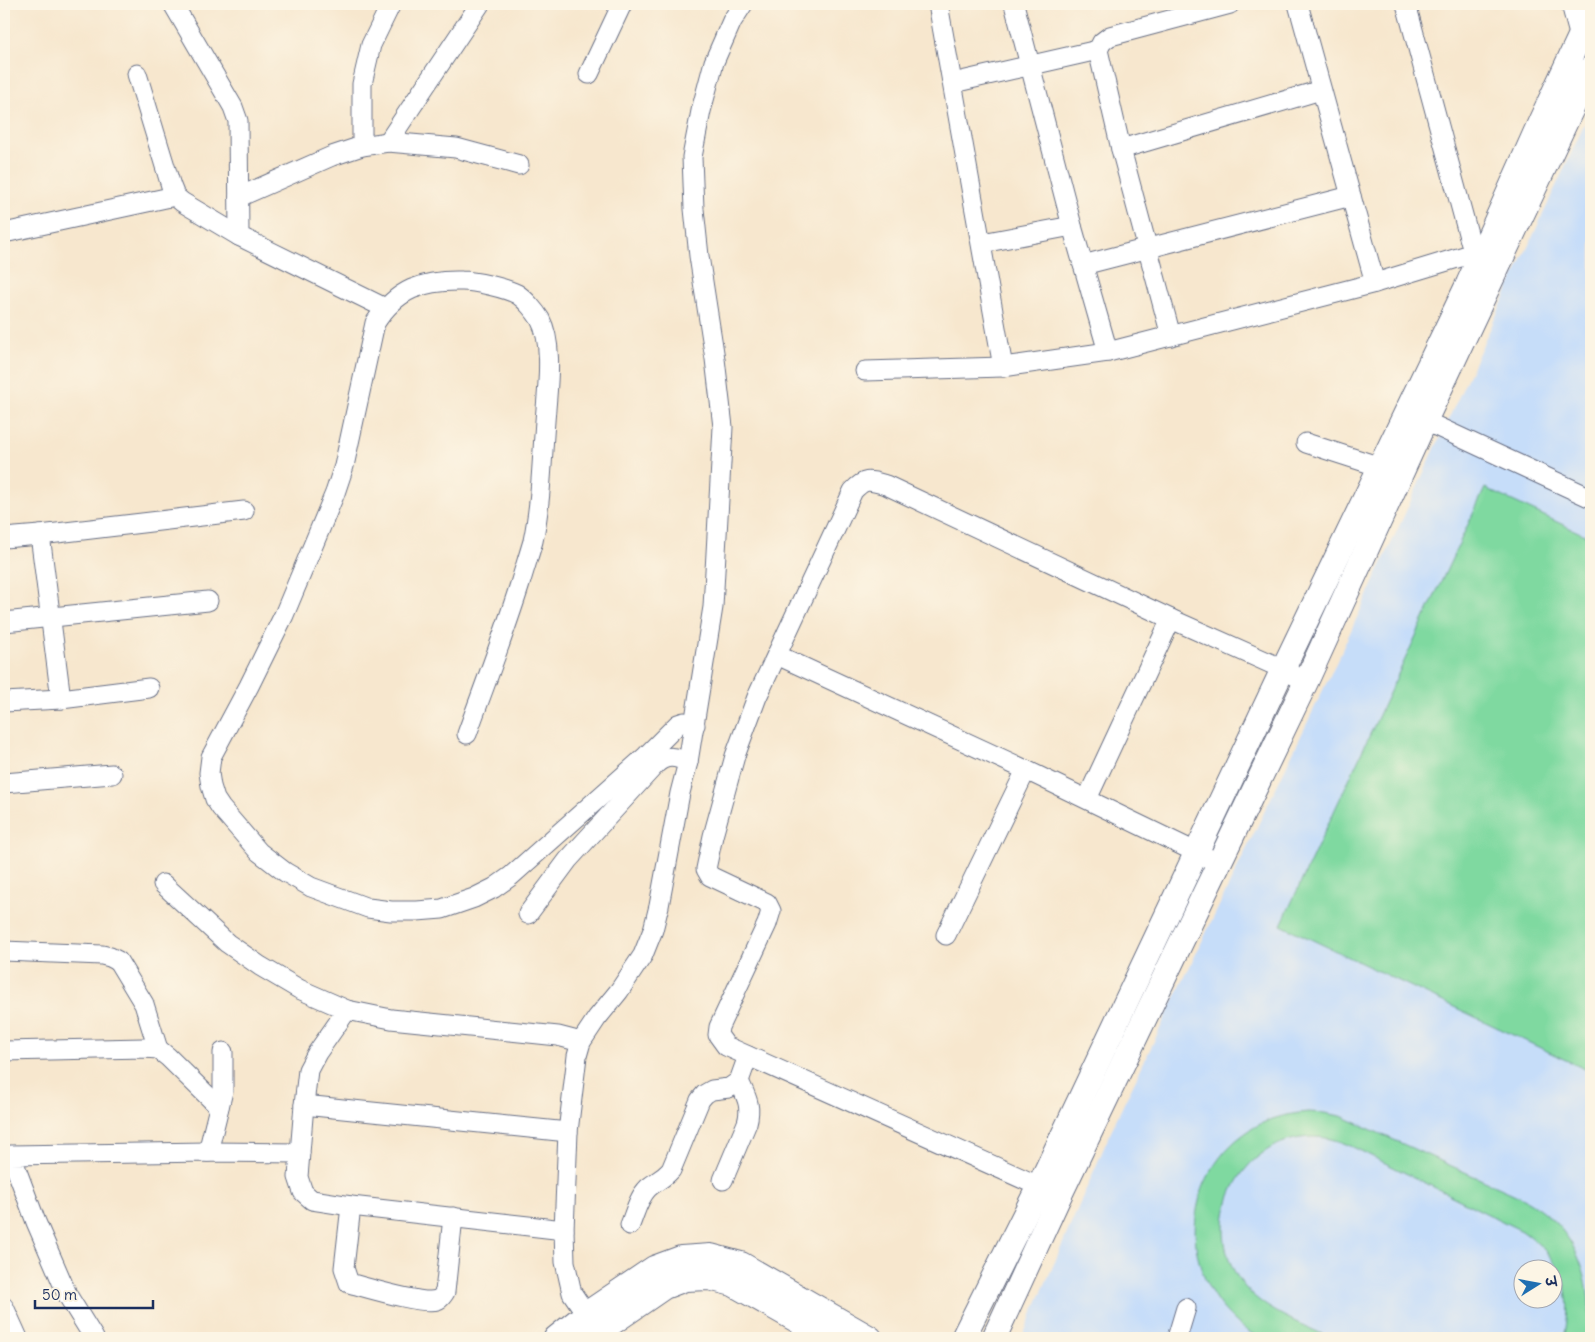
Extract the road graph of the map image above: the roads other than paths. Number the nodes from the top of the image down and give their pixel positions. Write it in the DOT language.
graph roads {
  1 [pos="172,4"];
  2 [pos="391,4"];
  3 [pos="480,4"];
  4 [pos="622,4"];
  5 [pos="743,4"];
  6 [pos="938,4"];
  7 [pos="1014,4"];
  8 [pos="1230,4"];
  9 [pos="1298,4"];
  10 [pos="1406,4"];
  11 [pos="1571,4"];
  12 [pos="1591,13"];
  13 [pos="1580,38"];
  14 [pos="1098,50"];
  15 [pos="1030,64"];
  16 [pos="1591,68"];
  17 [pos="137,74"];
  18 [pos="589,74"];
  19 [pos="952,83"];
  20 [pos="1321,90"];
  21 [pos="388,142"];
  22 [pos="362,146"];
  23 [pos="1121,149"];
  24 [pos="519,165"];
  25 [pos="175,196"];
  26 [pos="1351,196"];
  27 [pos="239,197"];
  28 [pos="1072,226"];
  29 [pos="4,233"];
  30 [pos="239,236"];
  31 [pos="982,243"];
  32 [pos="1147,248"];
  33 [pos="1478,251"];
  34 [pos="1083,264"];
  35 [pos="1375,283"];
  36 [pos="385,308"];
  37 [pos="1171,336"];
  38 [pos="1108,352"];
  39 [pos="1003,367"];
  40 [pos="865,371"];
  41 [pos="1425,421"];
  42 [pos="1306,444"];
  43 [pos="1391,470"];
  44 [pos="1591,498"];
  45 [pos="244,511"];
  46 [pos="40,536"];
  47 [pos="4,538"];
  48 [pos="208,601"];
  49 [pos="52,617"];
  50 [pos="1171,619"];
  51 [pos="4,622"];
  52 [pos="777,655"];
  53 [pos="1283,669"];
  54 [pos="1306,682"];
  55 [pos="149,688"];
  56 [pos="61,699"];
  57 [pos="4,702"];
  58 [pos="694,725"];
  59 [pos="467,734"];
  60 [pos="688,762"];
  61 [pos="1026,770"];
  62 [pos="112,774"];
  63 [pos="4,783"];
  64 [pos="1087,799"];
  65 [pos="1197,852"];
  66 [pos="1219,864"];
  67 [pos="163,884"];
  68 [pos="528,914"];
  69 [pos="946,935"];
  70 [pos="4,952"];
  71 [pos="347,1010"];
  72 [pos="581,1042"];
  73 [pos="158,1050"];
  74 [pos="4,1051"];
  75 [pos="223,1052"];
  76 [pos="748,1056"];
  77 [pos="739,1081"];
  78 [pos="304,1104"];
  79 [pos="219,1107"];
  80 [pos="568,1132"];
  81 [pos="208,1152"];
  82 [pos="300,1153"];
  83 [pos="7,1155"];
  84 [pos="723,1180"];
  85 [pos="1049,1191"];
  86 [pos="351,1206"];
  87 [pos="453,1217"];
  88 [pos="630,1225"];
  89 [pos="564,1230"];
  90 [pos="4,1307"];
  91 [pos="1186,1308"];
  92 [pos="592,1328"];
  93 [pos="18,1338"];
  94 [pos="94,1338"];
  95 [pos="556,1338"];
  96 [pos="828,1338"];
  97 [pos="870,1338"];
  98 [pos="963,1338"];
  99 [pos="994,1338"];
  100 [pos="1177,1338"];
  1 -- 27 [label="street"];
  2 -- 22 [label="street"];
  3 -- 21 [label="street"];
  4 -- 18 [label="street"];
  5 -- 58 [label="street"];
  6 -- 19 [label="street"];
  7 -- 15 [label="street"];
  8 -- 14 [label="street"];
  9 -- 20 [label="street"];
  10 -- 33 [label="street"];
  11 -- 13 [label="street"];
  12 -- 13 [label="main road"];
  13 -- 33 [label="main road"];
  14 -- 15 [label="street"];
  14 -- 23 [label="street"];
  15 -- 19 [label="street"];
  15 -- 28 [label="street"];
  16 -- 41 [label="main road"];
  17 -- 25 [label="street"];
  19 -- 31 [label="street"];
  20 -- 23 [label="street"];
  20 -- 26 [label="street"];
  21 -- 22 [label="street"];
  21 -- 24 [label="street"];
  22 -- 27 [label="street"];
  23 -- 32 [label="street"];
  25 -- 29 [label="street"];
  25 -- 30 [label="street"];
  26 -- 32 [label="street"];
  26 -- 35 [label="street"];
  27 -- 30 [label="street"];
  28 -- 31 [label="street"];
  28 -- 34 [label="street"];
  30 -- 36 [label="street"];
  31 -- 39 [label="street"];
  32 -- 34 [label="street"];
  32 -- 37 [label="street"];
  33 -- 35 [label="street"];
  33 -- 43 [label="main road"];
  34 -- 38 [label="street"];
  35 -- 37 [label="street"];
  36 -- 58 [label="street"];
  36 -- 59 [label="street"];
  37 -- 38 [label="street"];
  38 -- 39 [label="street"];
  39 -- 40 [label="street"];
  41 -- 43 [label="main road"];
  41 -- 44 [label="street"];
  42 -- 43 [label="street"];
  43 -- 53 [label="main road"];
  43 -- 54 [label="main road"];
  45 -- 46 [label="street"];
  46 -- 47 [label="street"];
  46 -- 49 [label="street"];
  48 -- 49 [label="street"];
  49 -- 51 [label="street"];
  49 -- 56 [label="street"];
  50 -- 52 [label="street"];
  50 -- 53 [label="street"];
  50 -- 64 [label="street"];
  52 -- 61 [label="street"];
  52 -- 76 [label="street"];
  53 -- 54 [label="street"];
  53 -- 65 [label="main road"];
  54 -- 66 [label="main road"];
  55 -- 56 [label="street"];
  56 -- 57 [label="street"];
  58 -- 60 [label="street"];
  60 -- 68 [label="street"];
  60 -- 72 [label="street"];
  61 -- 64 [label="street"];
  61 -- 69 [label="street"];
  62 -- 63 [label="street"];
  64 -- 65 [label="street"];
  65 -- 66 [label="street"];
  65 -- 85 [label="main road"];
  66 -- 85 [label="main road"];
  67 -- 71 [label="street"];
  70 -- 73 [label="street"];
  71 -- 72 [label="street"];
  71 -- 78 [label="street"];
  72 -- 80 [label="street"];
  73 -- 74 [label="street"];
  73 -- 79 [label="street"];
  75 -- 79 [label="street"];
  76 -- 77 [label="street"];
  76 -- 85 [label="street"];
  77 -- 84 [label="street"];
  77 -- 88 [label="street"];
  78 -- 80 [label="street"];
  78 -- 82 [label="street"];
  79 -- 81 [label="street"];
  80 -- 89 [label="street"];
  81 -- 82 [label="street"];
  81 -- 83 [label="street"];
  82 -- 86 [label="street"];
  83 -- 94 [label="street"];
  85 -- 98 [label="main road"];
  85 -- 99 [label="main road"];
  86 -- 87 [label="street"];
  86 -- 87 [label="street"];
  87 -- 89 [label="street"];
  89 -- 92 [label="street"];
  90 -- 93 [label="street"];
  91 -- 100 [label="street"];
  92 -- 95 [label="main road"];
  92 -- 96 [label="main road"];
  92 -- 97 [label="main road"];
}
